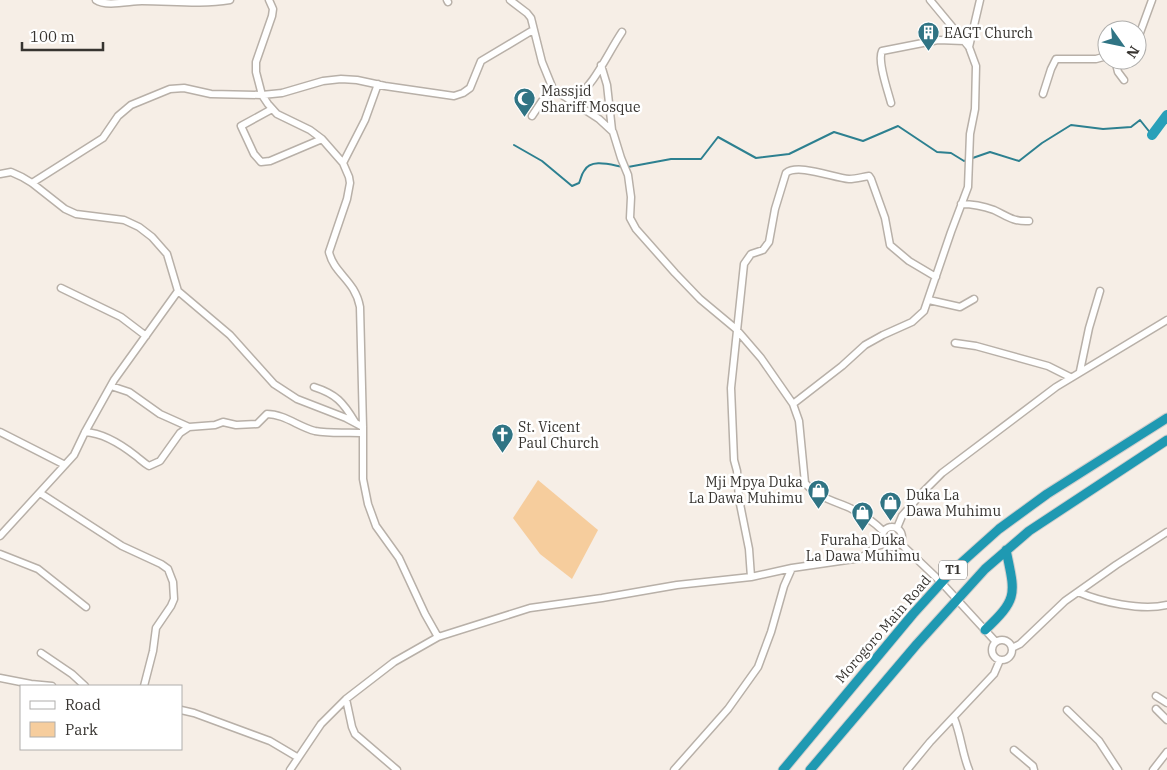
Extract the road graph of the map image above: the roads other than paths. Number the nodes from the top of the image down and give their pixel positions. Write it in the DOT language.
graph roads {
  1 [pos="96,0"];
  2 [pos="230,0"];
  3 [pos="269,0"];
  4 [pos="510,0"];
  5 [pos="930,0"];
  6 [pos="980,0"];
  7 [pos="1152,0"];
  8 [pos="161,1"];
  9 [pos="1145,20"];
  10 [pos="533,30"];
  11 [pos="622,32"];
  12 [pos="964,41"];
  13 [pos="969,47"];
  14 [pos="1097,59"];
  15 [pos="601,65"];
  16 [pos="1119,70"];
  17 [pos="1124,80"];
  18 [pos="378,84"];
  19 [pos="553,89"];
  20 [pos="1043,94"];
  21 [pos="262,95"];
  22 [pos="571,102"];
  23 [pos="891,103"];
  24 [pos="272,109"];
  25 [pos="532,116"];
  26 [pos="612,130"];
  27 [pos="322,139"];
  28 [pos="343,164"];
  29 [pos="0,174"];
  30 [pos="32,183"];
  31 [pos="961,204"];
  32 [pos="1029,221"];
  33 [pos="936,277"];
  34 [pos="61,288"];
  35 [pos="178,291"];
  36 [pos="1100,291"];
  37 [pos="929,300"];
  38 [pos="974,300"];
  39 [pos="1167,320"];
  40 [pos="736,329"];
  41 [pos="146,336"];
  42 [pos="955,343"];
  43 [pos="1080,371"];
  44 [pos="1070,377"];
  45 [pos="111,386"];
  46 [pos="314,387"];
  47 [pos="793,404"];
  48 [pos="1167,418"];
  49 [pos="356,423"];
  50 [pos="189,427"];
  51 [pos="363,430"];
  52 [pos="0,432"];
  53 [pos="85,432"];
  54 [pos="1167,440"];
  55 [pos="65,465"];
  56 [pos="40,493"];
  57 [pos="896,528"];
  58 [pos="883,531"];
  59 [pos="1167,532"];
  60 [pos="0,536"];
  61 [pos="900,543"];
  62 [pos="884,544"];
  63 [pos="1006,550"];
  64 [pos="0,554"];
  65 [pos="792,568"];
  66 [pos="751,577"];
  67 [pos="941,582"];
  68 [pos="1078,592"];
  69 [pos="957,599"];
  70 [pos="1164,606"];
  71 [pos="86,607"];
  72 [pos="1167,611"];
  73 [pos="985,630"];
  74 [pos="438,637"];
  75 [pos="996,642"];
  76 [pos="1012,648"];
  77 [pos="41,652"];
  78 [pos="1000,660"];
  79 [pos="0,678"];
  80 [pos="42,685"];
  81 [pos="84,685"];
  82 [pos="144,685"];
  83 [pos="1156,696"];
  84 [pos="346,699"];
  85 [pos="1167,703"];
  86 [pos="1156,709"];
  87 [pos="182,710"];
  88 [pos="1067,710"];
  89 [pos="954,718"];
  90 [pos="1167,720"];
  91 [pos="1014,750"];
  92 [pos="1167,752"];
  93 [pos="298,758"];
  94 [pos="1165,760"];
  95 [pos="290,770"];
  96 [pos="397,770"];
  97 [pos="674,770"];
  98 [pos="783,770"];
  99 [pos="810,770"];
  100 [pos="908,770"];
  101 [pos="969,770"];
  102 [pos="1034,770"];
  103 [pos="1118,770"];
  104 [pos="1153,770"];
  1 -- 8 [label="street"];
  2 -- 8 [label="street"];
  3 -- 21 [label="street"];
  4 -- 10 [label="street"];
  5 -- 12 [label="street"];
  6 -- 13 [label="street"];
  7 -- 9 [label="street"];
  10 -- 18 [label="street"];
  10 -- 19 [label="street"];
  11 -- 15 [label="street"];
  12 -- 13 [label="street"];
  12 -- 23 [label="street"];
  13 -- 31 [label="street"];
  14 -- 20 [label="street"];
  15 -- 22 [label="street"];
  15 -- 26 [label="street"];
  16 -- 17 [label="street"];
  18 -- 21 [label="street"];
  18 -- 28 [label="street"];
  19 -- 22 [label="street"];
  19 -- 25 [label="street"];
  21 -- 24 [label="street"];
  21 -- 30 [label="street"];
  22 -- 26 [label="street"];
  24 -- 27 [label="street"];
  24 -- 27 [label="street"];
  26 -- 40 [label="street"];
  27 -- 28 [label="street"];
  28 -- 51 [label="street"];
  29 -- 30 [label="street"];
  30 -- 35 [label="street"];
  31 -- 32 [label="street"];
  31 -- 33 [label="street"];
  33 -- 37 [label="street"];
  33 -- 40 [label="street"];
  34 -- 41 [label="street"];
  35 -- 41 [label="street"];
  35 -- 49 [label="street"];
  36 -- 43 [label="street"];
  37 -- 38 [label="street"];
  37 -- 47 [label="street"];
  39 -- 43 [label="street"];
  40 -- 47 [label="street"];
  40 -- 66 [label="street"];
  41 -- 45 [label="street"];
  42 -- 44 [label="street"];
  43 -- 44 [label="street"];
  44 -- 57 [label="street"];
  45 -- 50 [label="street"];
  45 -- 53 [label="street"];
  46 -- 49 [label="street"];
  47 -- 58 [label="street"];
  48 -- 67 [label="highway, Morogoro Main Road / T1"];
  49 -- 51 [label="street"];
  50 -- 51 [label="street"];
  50 -- 53 [label="street"];
  51 -- 74 [label="street"];
  52 -- 55 [label="street"];
  53 -- 55 [label="street"];
  54 -- 63 [label="highway, T1"];
  55 -- 56 [label="street"];
  56 -- 60 [label="street"];
  56 -- 82 [label="street"];
  57 -- 58 [label="street"];
  57 -- 61 [label="street"];
  58 -- 62 [label="street"];
  59 -- 68 [label="street"];
  61 -- 62 [label="street"];
  61 -- 67 [label="street"];
  62 -- 65 [label="street"];
  63 -- 69 [label="highway, T1"];
  63 -- 73 [label="highway"];
  64 -- 71 [label="street"];
  65 -- 66 [label="street"];
  65 -- 97 [label="street"];
  66 -- 74 [label="street"];
  67 -- 69 [label="street"];
  67 -- 98 [label="highway, Morogoro Main Road / T1"];
  68 -- 70 [label="street"];
  68 -- 76 [label="street"];
  69 -- 73 [label="street"];
  69 -- 99 [label="highway, T1"];
  70 -- 72 [label="street"];
  73 -- 75 [label="street"];
  74 -- 84 [label="street"];
  75 -- 76 [label="street"];
  75 -- 78 [label="street"];
  76 -- 78 [label="street"];
  77 -- 81 [label="street"];
  78 -- 89 [label="street"];
  79 -- 80 [label="street"];
  83 -- 85 [label="street"];
  84 -- 93 [label="street"];
  84 -- 96 [label="street"];
  86 -- 90 [label="street"];
  87 -- 93 [label="street"];
  88 -- 103 [label="street"];
  89 -- 100 [label="street"];
  89 -- 101 [label="street"];
  91 -- 102 [label="street"];
  92 -- 94 [label="street"];
  93 -- 95 [label="street"];
  94 -- 104 [label="street"];
}
